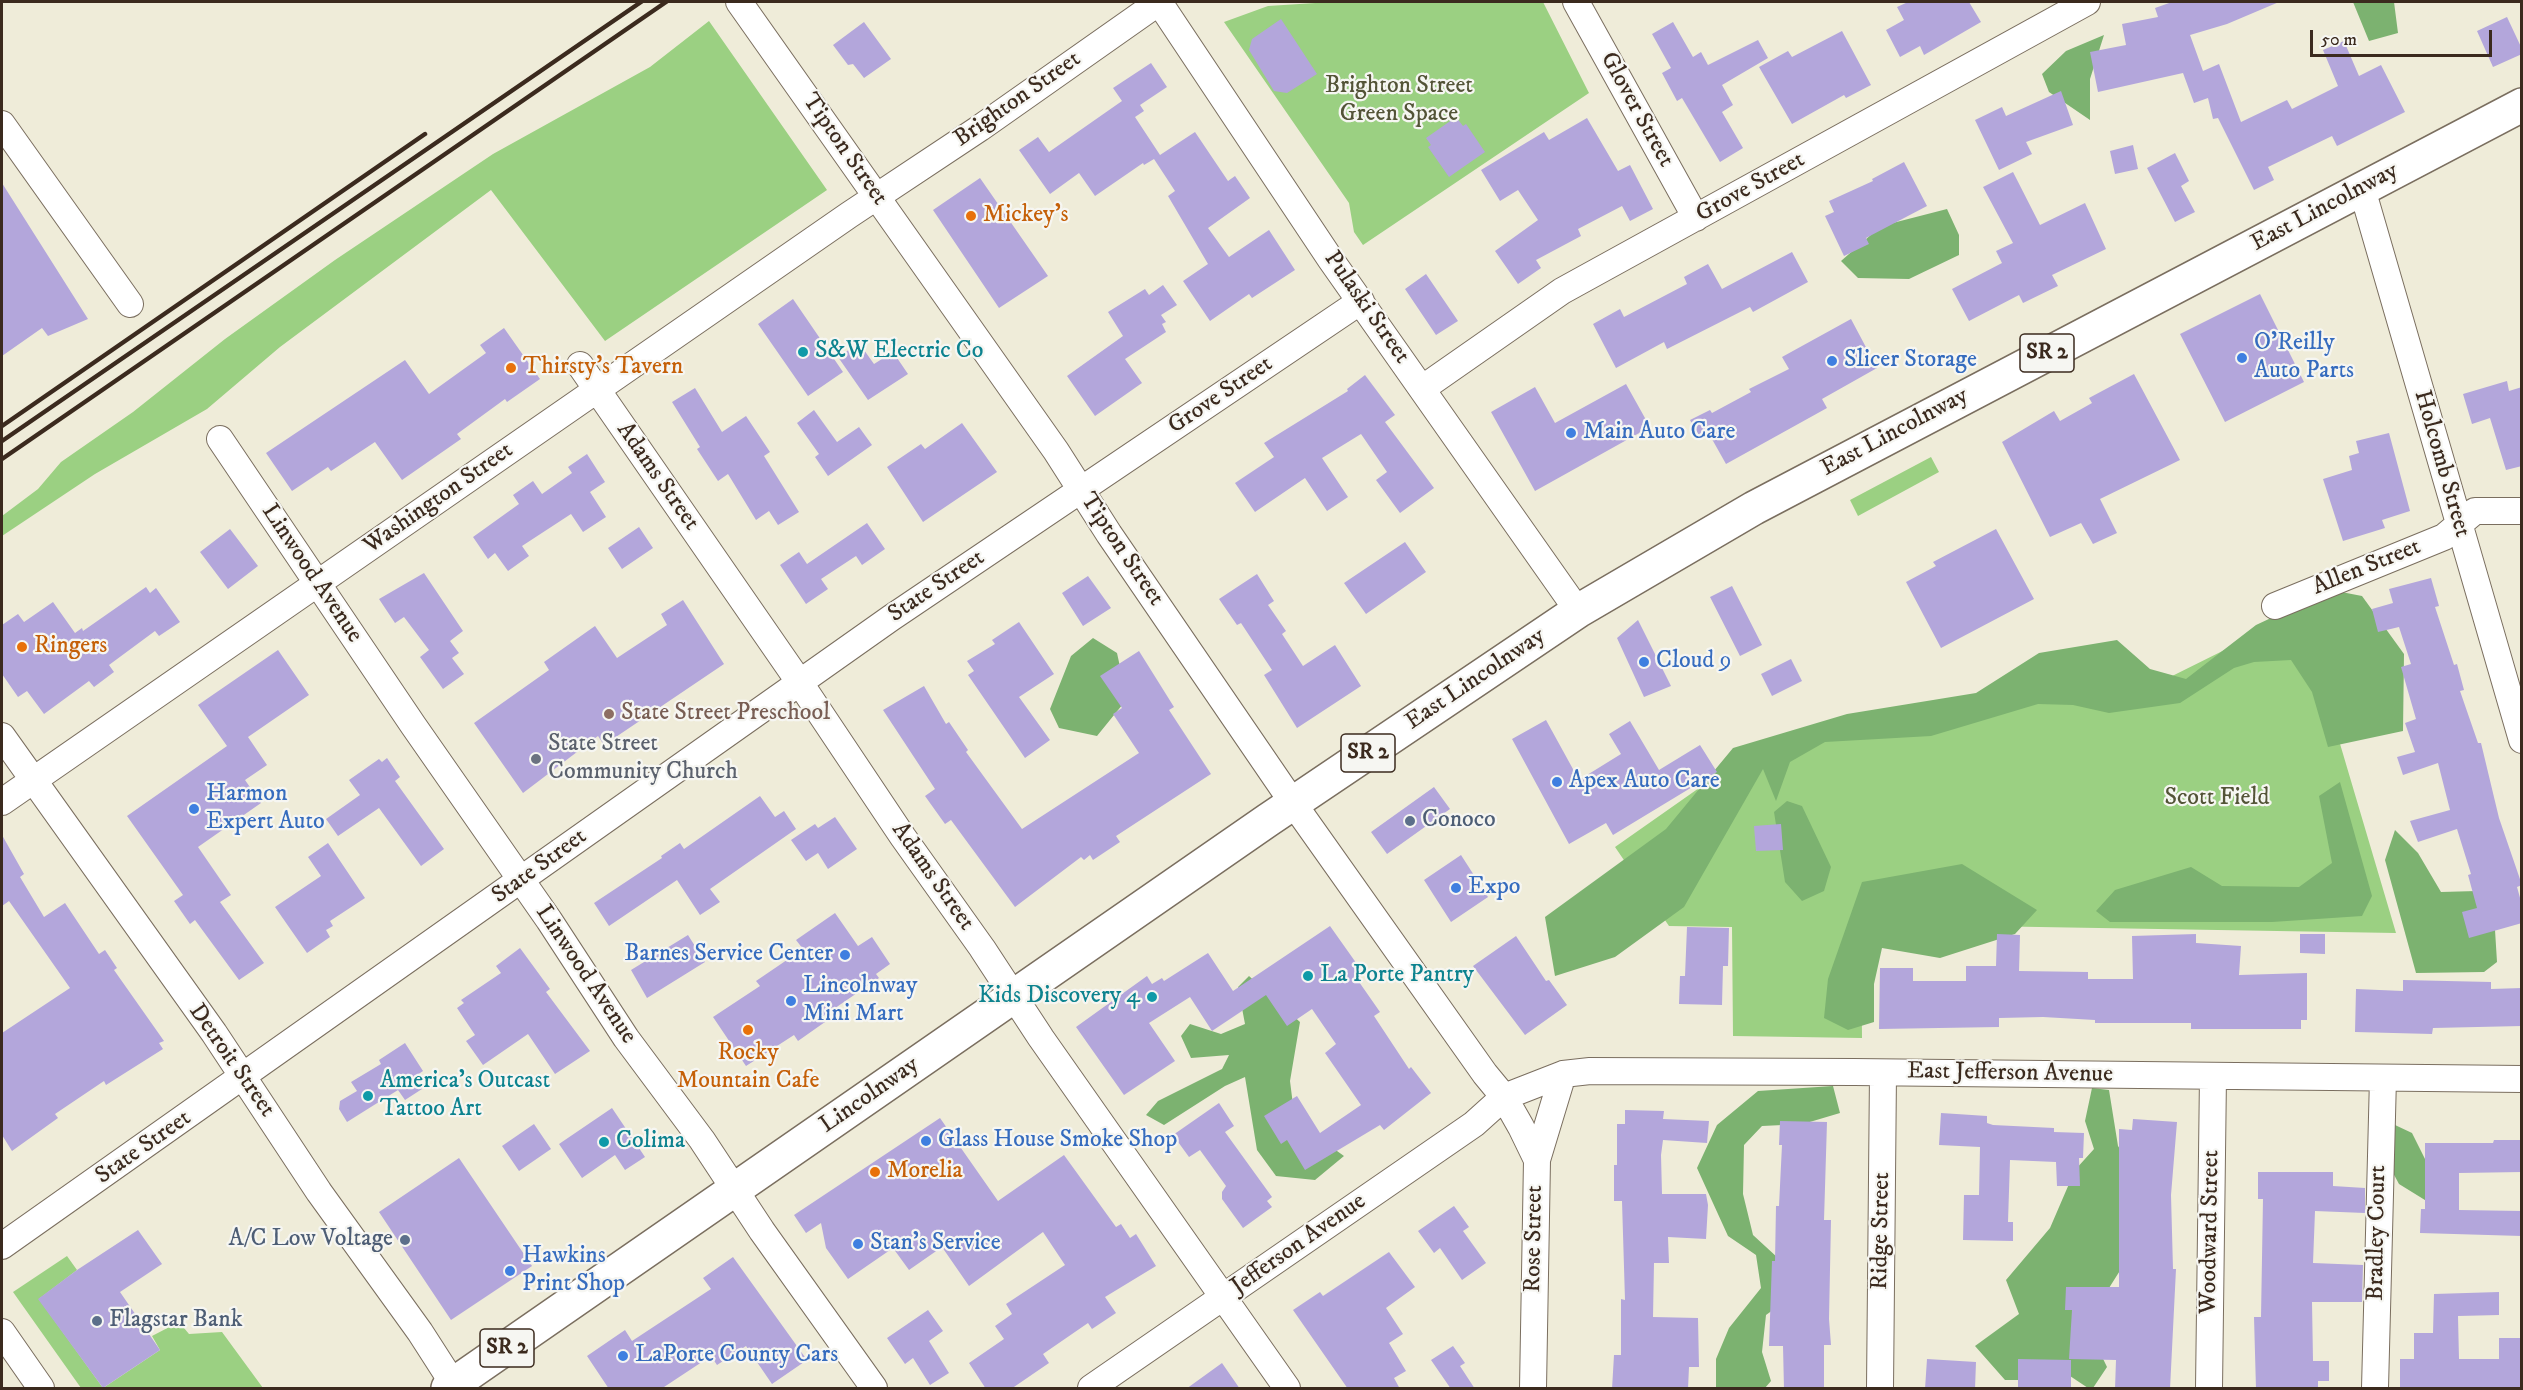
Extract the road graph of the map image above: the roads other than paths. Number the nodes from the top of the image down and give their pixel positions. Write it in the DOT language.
graph roads {
  1 [pos="739,2"];
  2 [pos="1159,2"];
  3 [pos="1576,2"];
  4 [pos="2087,2"];
  5 [pos="2522,105"];
  6 [pos="2,124"];
  7 [pos="2362,189"];
  8 [pos="877,197"];
  9 [pos="1696,218"];
  10 [pos="1361,301"];
  11 [pos="130,304"];
  12 [pos="580,365"];
  13 [pos="1423,388"];
  14 [pos="597,391"];
  15 [pos="220,439"];
  16 [pos="1081,491"];
  17 [pos="2522,511"];
  18 [pos="2459,524"];
  19 [pos="316,583"];
  20 [pos="2275,606"];
  21 [pos="1578,611"];
  22 [pos="800,683"];
  23 [pos="2,736"];
  24 [pos="2522,740"];
  25 [pos="33,780"];
  26 [pos="2,802"];
  27 [pos="1293,803"];
  28 [pos="521,880"];
  29 [pos="1014,996"];
  30 [pos="1883,1073"];
  31 [pos="1563,1074"];
  32 [pos="2213,1076"];
  33 [pos="243,1077"];
  34 [pos="2383,1078"];
  35 [pos="2522,1079"];
  36 [pos="1504,1097"];
  37 [pos="1537,1160"];
  38 [pos="735,1190"];
  39 [pos="2,1246"];
  40 [pos="1224,1297"];
  41 [pos="2,1332"];
  42 [pos="453,1387"];
  43 [pos="41,1389"];
  44 [pos="874,1389"];
  45 [pos="1091,1389"];
  46 [pos="1287,1389"];
  47 [pos="1533,1389"];
  48 [pos="1880,1389"];
  49 [pos="2209,1389"];
  50 [pos="2375,1389"];
  1 -- 8 [label="street, Tipton Street"];
  2 -- 8 [label="street, Brighton Street"];
  2 -- 10 [label="street, Pulaski Street"];
  3 -- 9 [label="street, Glover Street"];
  4 -- 9 [label="street, Grove Street"];
  5 -- 7 [label="main road, East Lincolnway / SR 2"];
  6 -- 11 [label="street"];
  7 -- 18 [label="street, Holcomb Street"];
  7 -- 21 [label="main road, East Lincolnway / SR 2"];
  8 -- 14 [label="street, Washington Street"];
  8 -- 16 [label="street, Tipton Street"];
  9 -- 13 [label="street, Grove Street"];
  10 -- 13 [label="street, Pulaski Street"];
  10 -- 16 [label="street, Grove Street"];
  12 -- 14 [label="street, Adams Street"];
  13 -- 21 [label="street, Pulaski Street"];
  14 -- 19 [label="street, Washington Street"];
  14 -- 22 [label="street, Adams Street"];
  15 -- 19 [label="street, Linwood Avenue"];
  16 -- 22 [label="street, State Street"];
  16 -- 27 [label="street, Tipton Street"];
  17 -- 18 [label="street, Allen Street"];
  18 -- 20 [label="street, Allen Street"];
  18 -- 24 [label="street, Holcomb Street"];
  19 -- 25 [label="street, Washington Street"];
  19 -- 28 [label="street, Linwood Avenue"];
  21 -- 27 [label="main road, East Lincolnway / SR 2"];
  22 -- 28 [label="street, State Street"];
  22 -- 29 [label="street, Adams Street"];
  23 -- 25 [label="street, Detroit Street"];
  25 -- 26 [label="street, Washington Street"];
  25 -- 33 [label="street, Detroit Street"];
  27 -- 29 [label="main road, Lincolnway / SR 2"];
  27 -- 36 [label="street, Tipton Street"];
  28 -- 33 [label="street, State Street"];
  28 -- 38 [label="street, Linwood Avenue"];
  29 -- 38 [label="main road, Lincolnway / SR 2"];
  29 -- 40 [label="street, Adams Street"];
  30 -- 31 [label="street, East Jefferson Avenue"];
  30 -- 32 [label="street, East Jefferson Avenue"];
  30 -- 48 [label="street, Ridge Street"];
  31 -- 36 [label="street, East Jefferson Avenue"];
  31 -- 37 [label="street"];
  32 -- 34 [label="street, East Jefferson Avenue"];
  32 -- 49 [label="street, Woodward Street"];
  33 -- 39 [label="street, State Street"];
  33 -- 42 [label="street, Detroit Street"];
  34 -- 35 [label="street, East Jefferson Avenue"];
  34 -- 50 [label="street, Bradley Court"];
  36 -- 37 [label="street, Rose Street"];
  36 -- 40 [label="street, Jefferson Avenue"];
  37 -- 47 [label="street, Rose Street"];
  38 -- 42 [label="main road, Lincolnway / SR 2"];
  38 -- 44 [label="street, Linwood Avenue"];
  40 -- 45 [label="street, Jefferson Avenue"];
  40 -- 46 [label="street, Adams Street"];
  41 -- 43 [label="street"];
}
